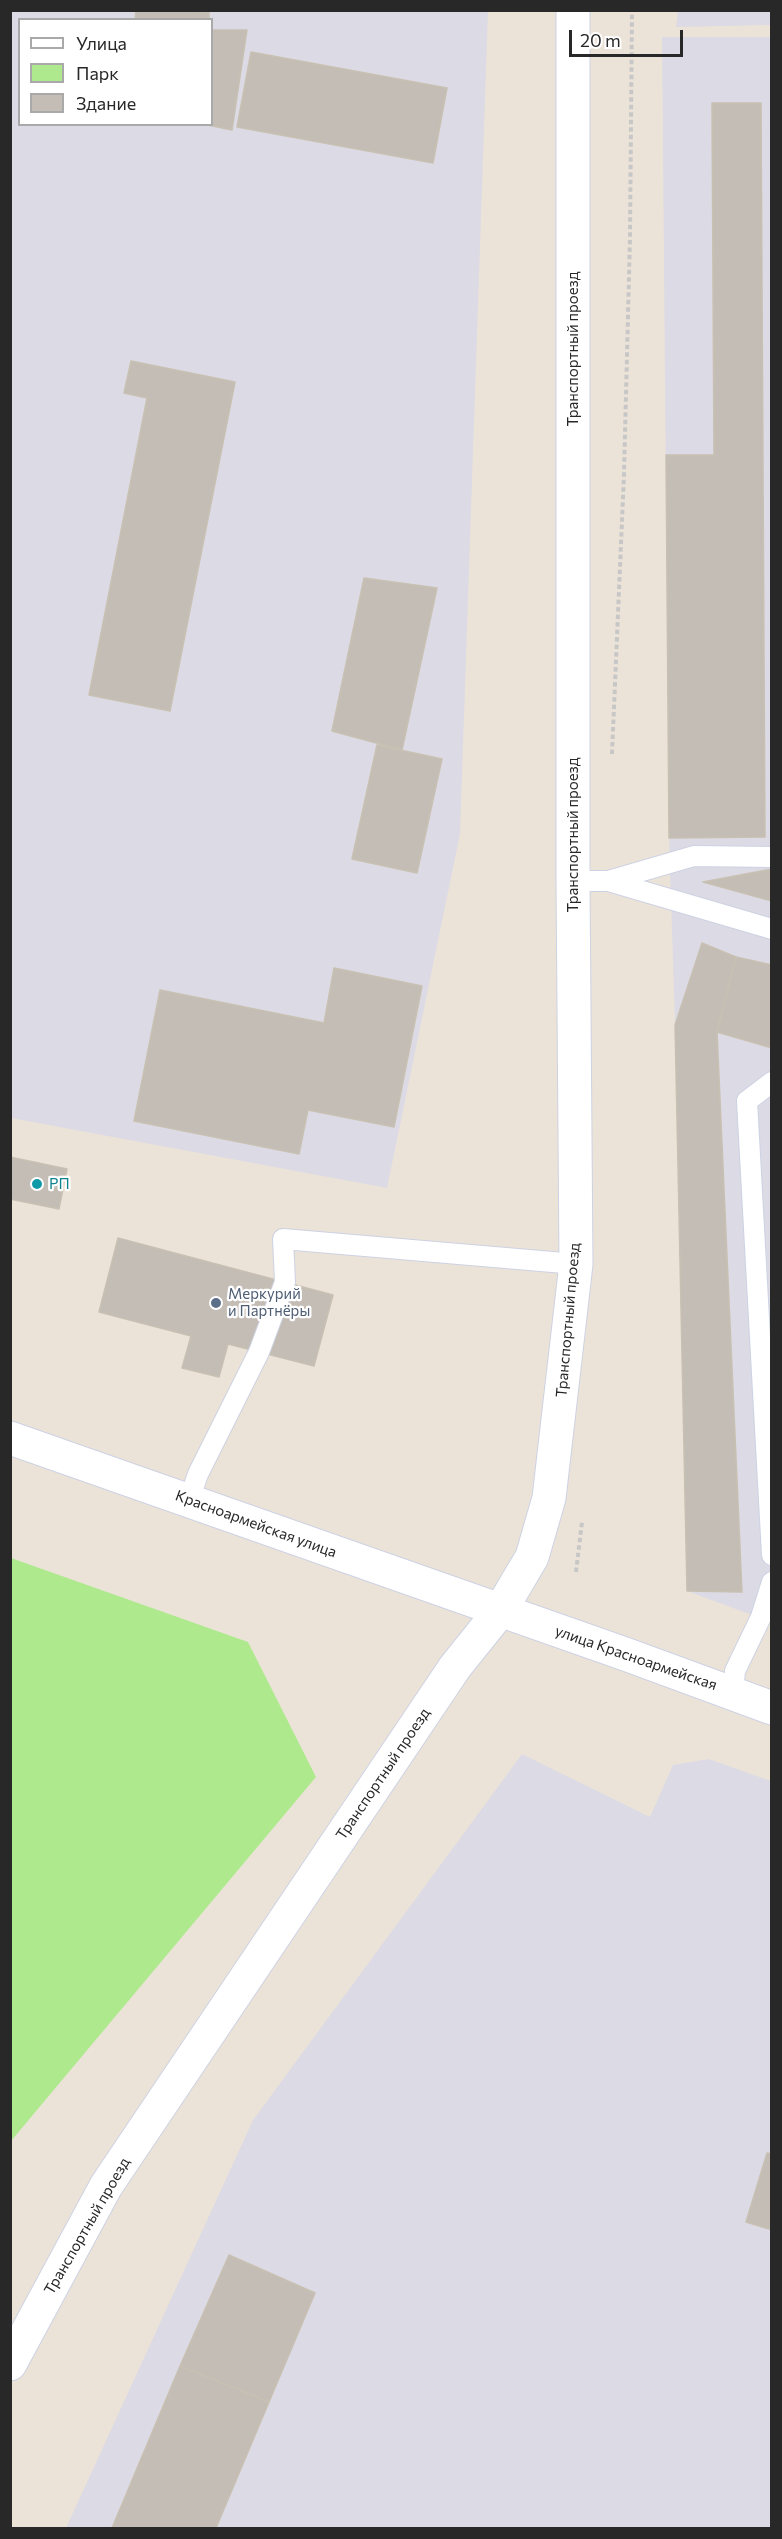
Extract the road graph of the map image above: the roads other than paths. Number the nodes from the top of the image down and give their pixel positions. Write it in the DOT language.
graph roads {
  1 [pos="573,10"];
  2 [pos="771,857"];
  3 [pos="573,881"];
  4 [pos="608,881"];
  5 [pos="771,929"];
  6 [pos="771,1082"];
  7 [pos="576,1264"];
  8 [pos="10,1438"];
  9 [pos="189,1500"];
  10 [pos="771,1555"];
  11 [pos="771,1582"];
  12 [pos="500,1611"];
  13 [pos="766,1612"];
  14 [pos="733,1692"];
  15 [pos="771,1708"];
  16 [pos="10,2364"];
  1 -- 3 [label="main road, Транспортный проезд"];
  2 -- 4 [label="lane"];
  3 -- 4 [label="lane"];
  3 -- 7 [label="main road, Транспортный проезд"];
  4 -- 5 [label="lane"];
  6 -- 10 [label="lane"];
  7 -- 9 [label="lane"];
  7 -- 12 [label="main road, Транспортный проезд"];
  8 -- 9 [label="main road, Красноармейская улица"];
  9 -- 12 [label="main road, Красноармейская улица"];
  11 -- 13 [label="lane"];
  12 -- 14 [label="main road, улица Красноармейская"];
  12 -- 16 [label="main road, Транспортный проезд"];
  13 -- 14 [label="lane"];
  14 -- 15 [label="main road, улица Красноармейская"];
}
